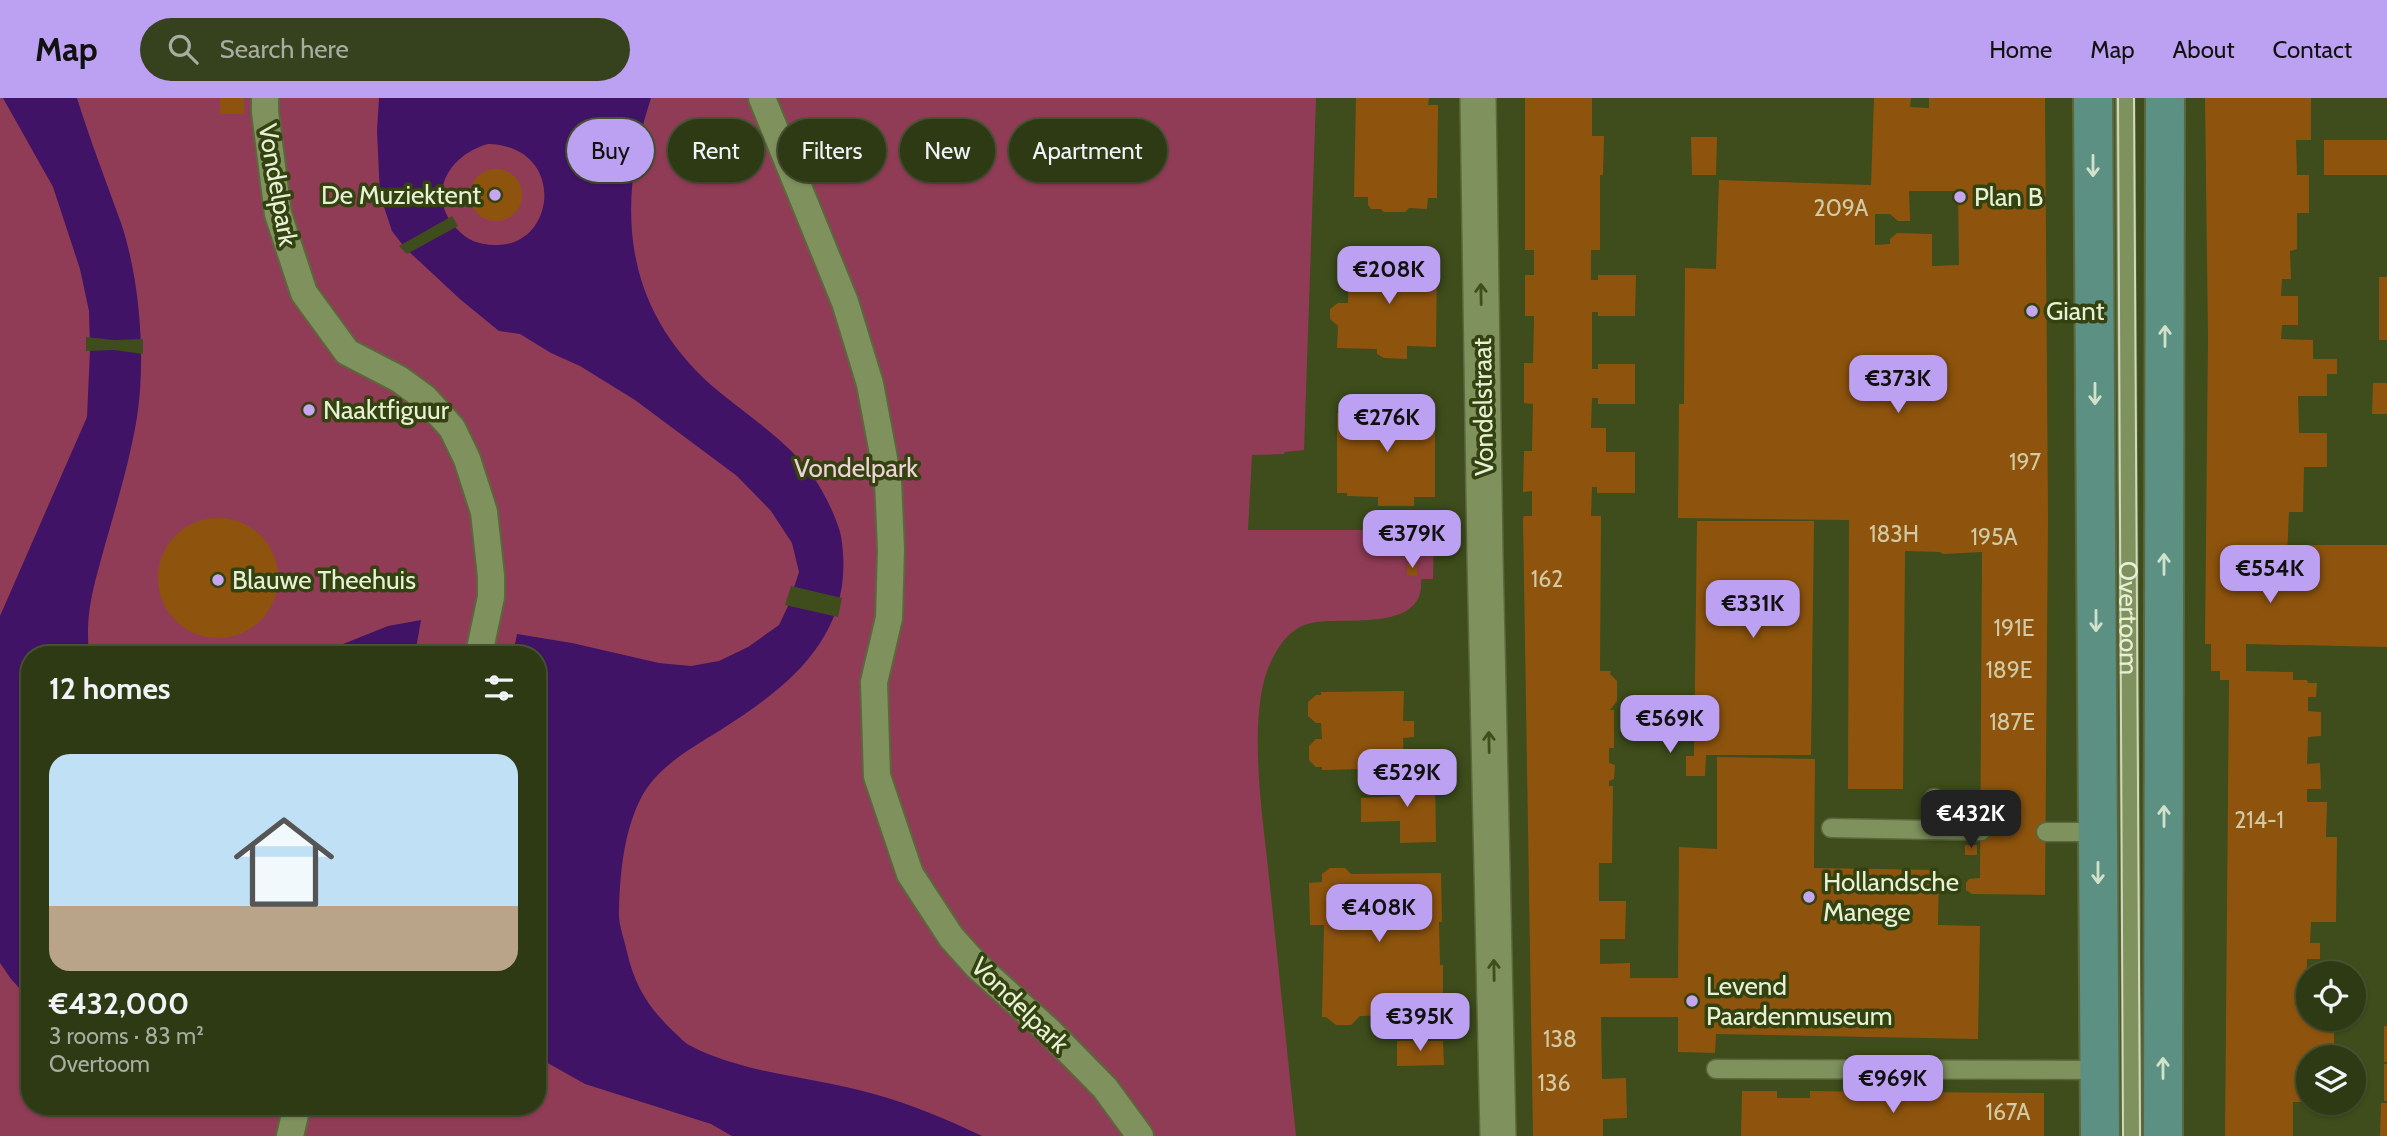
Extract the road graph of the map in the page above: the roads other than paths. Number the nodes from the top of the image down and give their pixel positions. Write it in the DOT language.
graph roads {
  1 [pos="265,98"];
  2 [pos="762,98"];
  3 [pos="1479,98"];
  4 [pos="2093,98"];
  5 [pos="2125,98"];
  6 [pos="2165,98"];
  7 [pos="481,646"];
  8 [pos="1934,798"];
  9 [pos="1830,828"];
  10 [pos="1934,830"];
  11 [pos="1980,831"];
  12 [pos="2046,832"];
  13 [pos="2098,832"];
  14 [pos="1716,1069"];
  15 [pos="2099,1070"];
  16 [pos="295,1115"];
  17 [pos="290,1136"];
  18 [pos="1140,1136"];
  19 [pos="1498,1136"];
  20 [pos="2100,1136"];
  21 [pos="2132,1136"];
  22 [pos="2163,1136"];
  1 -- 7 [label="street, Vondelpark"];
  2 -- 18 [label="street, Vondelpark"];
  19 -- 3 [label="street, Vondelstraat, one-way"];
  4 -- 13 [label="main road, Overtoom, one-way"];
  5 -- 21 [label="lane, Overtoom"];
  22 -- 6 [label="main road, Overtoom, one-way"];
  8 -- 10 [label="lane"];
  9 -- 10 [label="lane"];
  10 -- 11 [label="lane"];
  12 -- 13 [label="lane"];
  13 -- 15 [label="main road, Overtoom, one-way"];
  14 -- 15 [label="lane"];
  15 -- 20 [label="main road, Overtoom"];
  16 -- 17 [label="street"];
}
